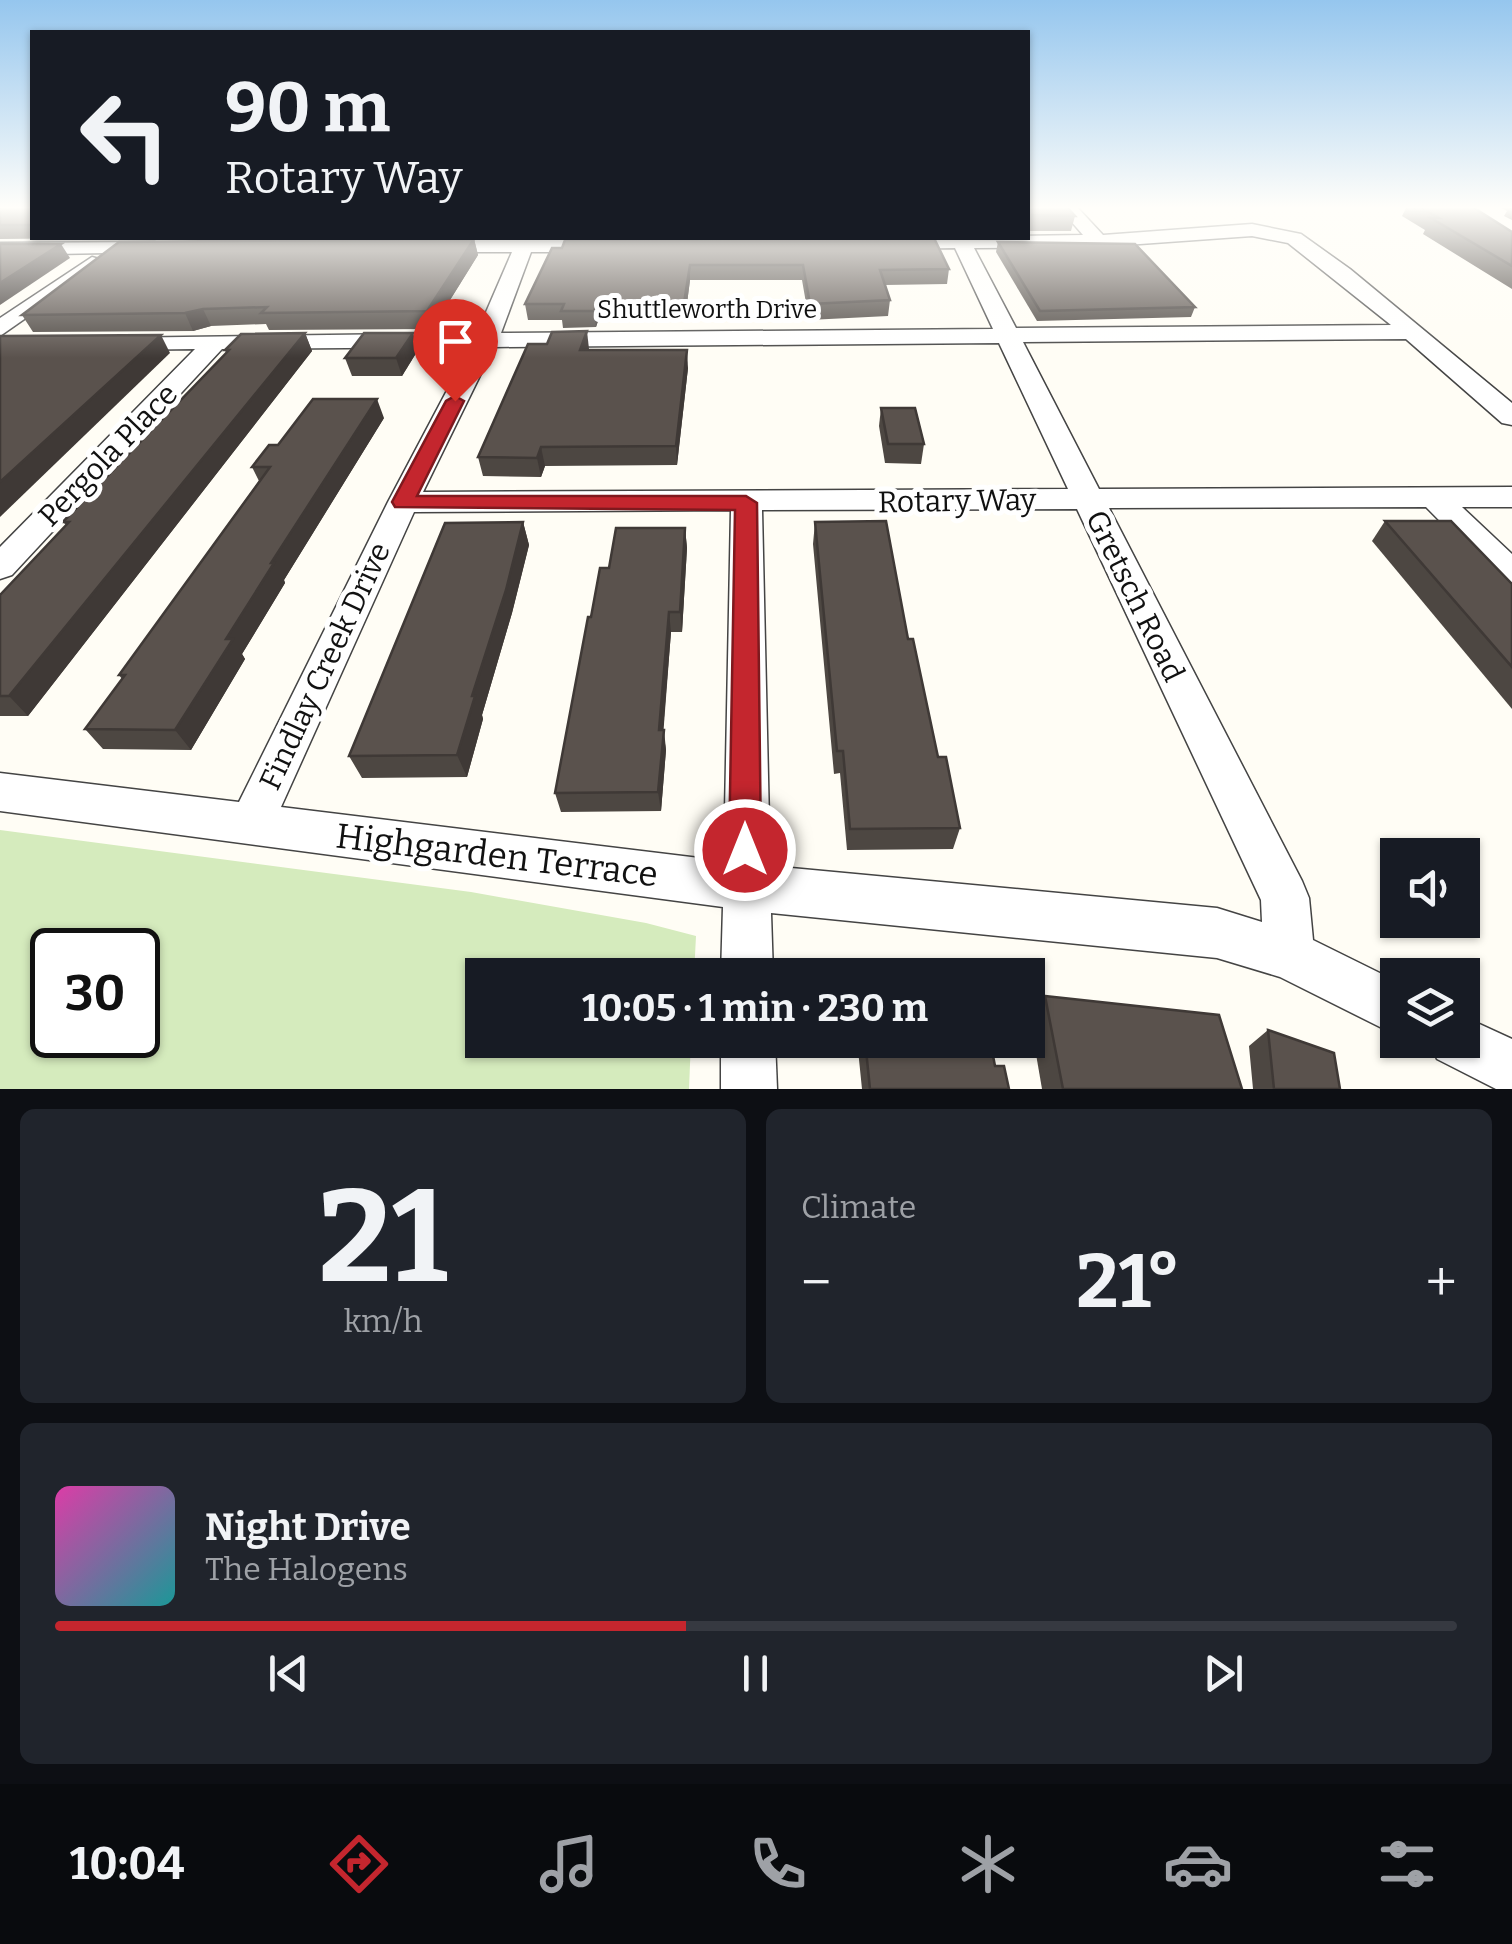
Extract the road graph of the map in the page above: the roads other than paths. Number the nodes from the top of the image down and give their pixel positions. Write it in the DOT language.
graph roads {
  1 [pos="102,257"];
  2 [pos="520,257"];
  3 [pos="969,257"];
  4 [pos="1323,257"];
  5 [pos="0,329"];
  6 [pos="1414,332"];
  7 [pos="1008,335"];
  8 [pos="486,340"];
  9 [pos="216,342"];
  10 [pos="27,343"];
  11 [pos="85,343"];
  12 [pos="0,344"];
  13 [pos="1512,417"];
  14 [pos="1434,497"];
  15 [pos="1512,497"];
  16 [pos="1087,499"];
  17 [pos="403,502"];
  18 [pos="746,503"];
  19 [pos="0,567"];
  20 [pos="1512,574"];
  21 [pos="0,792"];
  22 [pos="251,824"];
  23 [pos="745,887"];
  24 [pos="1289,954"];
  25 [pos="747,958"];
  26 [pos="1380,1001"];
  27 [pos="1480,1052"];
  28 [pos="748,1058"];
  29 [pos="1512,1068"];
  30 [pos="749,1089"];
  1 -- 5 [label="street"];
  2 -- 8 [label="street, Findlay Creek Drive"];
  3 -- 7 [label="street, Gretsch Road"];
  4 -- 6 [label="street"];
  6 -- 7 [label="street, Shuttleworth Drive"];
  6 -- 13 [label="street"];
  7 -- 8 [label="street, Shuttleworth Drive"];
  7 -- 16 [label="street, Gretsch Road"];
  8 -- 9 [label="street, Shuttleworth Drive"];
  8 -- 17 [label="street, Findlay Creek Drive"];
  9 -- 11 [label="street, Shuttleworth Drive"];
  9 -- 19 [label="street, Pergola Place"];
  10 -- 12 [label="street"];
  14 -- 15 [label="street, Rotary Way"];
  14 -- 16 [label="street, Rotary Way"];
  14 -- 20 [label="street"];
  16 -- 18 [label="street, Rotary Way"];
  16 -- 24 [label="street, Gretsch Road"];
  17 -- 18 [label="street, Rotary Way"];
  17 -- 22 [label="street, Findlay Creek Drive"];
  18 -- 23 [label="street"];
  21 -- 22 [label="street, Highgarden Terrace"];
  22 -- 23 [label="street, Highgarden Terrace"];
  23 -- 24 [label="street, Highgarden Terrace"];
  23 -- 25 [label="street"];
  24 -- 26 [label="street, Highgarden Terrace"];
  27 -- 29 [label="street"];
  28 -- 30 [label="street"];
}
